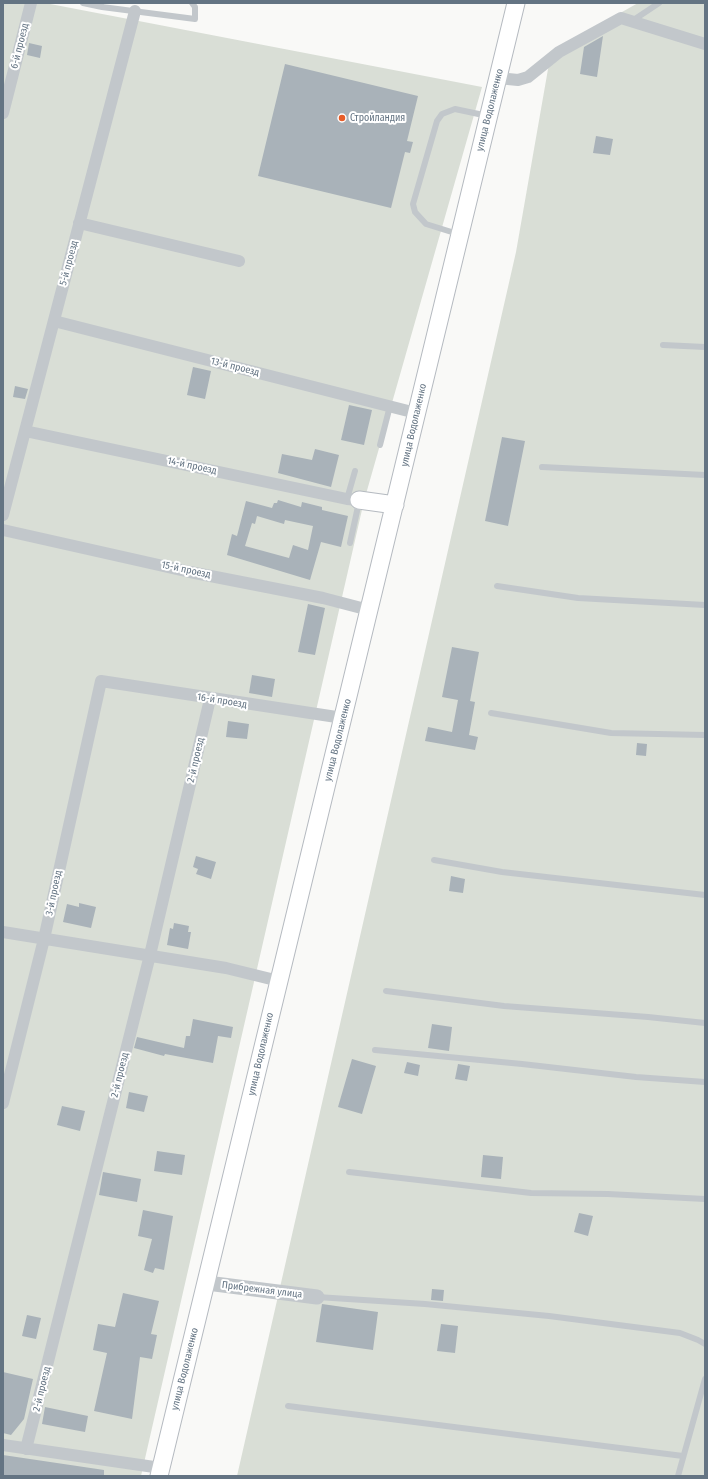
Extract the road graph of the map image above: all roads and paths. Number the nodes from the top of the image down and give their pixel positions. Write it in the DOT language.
graph roads {
  1 [pos="31,3"];
  2 [pos="83,3"];
  3 [pos="192,3"];
  4 [pos="516,3"];
  5 [pos="659,3"];
  6 [pos="101,5"];
  7 [pos="135,11"];
  8 [pos="632,21"];
  9 [pos="705,44"];
  10 [pos="498,78"];
  11 [pos="3,113"];
  12 [pos="488,116"];
  13 [pos="80,223"];
  14 [pos="459,234"];
  15 [pos="239,261"];
  16 [pos="54,321"];
  17 [pos="663,345"];
  18 [pos="705,348"];
  19 [pos="390,406"];
  20 [pos="416,413"];
  21 [pos="25,431"];
  22 [pos="380,445"];
  23 [pos="542,467"];
  24 [pos="355,471"];
  25 [pos="705,475"];
  26 [pos="353,500"];
  27 [pos="395,506"];
  28 [pos="3,515"];
  29 [pos="3,530"];
  30 [pos="350,543"];
  31 [pos="497,586"];
  32 [pos="705,605"];
  33 [pos="369,610"];
  34 [pos="101,681"];
  35 [pos="210,699"];
  36 [pos="491,713"];
  37 [pos="343,718"];
  38 [pos="705,735"];
  39 [pos="434,860"];
  40 [pos="705,895"];
  41 [pos="3,932"];
  42 [pos="44,939"];
  43 [pos="150,956"];
  44 [pos="279,981"];
  45 [pos="386,991"];
  46 [pos="705,1023"];
  47 [pos="375,1050"];
  48 [pos="705,1082"];
  49 [pos="3,1103"];
  50 [pos="349,1172"];
  51 [pos="705,1199"];
  52 [pos="207,1283"];
  53 [pos="317,1297"];
  54 [pos="705,1344"];
  55 [pos="705,1379"];
  56 [pos="288,1406"];
  57 [pos="3,1445"];
  58 [pos="26,1449"];
  59 [pos="683,1456"];
  60 [pos="160,1472"];
  61 [pos="678,1476"];
  1 -- 11 [label="street, 6-й проезд"];
  2 -- 6 [label="lane"];
  3 -- 7 [label="lane"];
  4 -- 10 [label="main road, улица Водолаженко"];
  5 -- 8 [label="lane"];
  6 -- 7 [label="lane"];
  7 -- 13 [label="street, 5-й проезд"];
  8 -- 9 [label="street"];
  8 -- 10 [label="street"];
  10 -- 12 [label="main road, улица Водолаженко"];
  12 -- 14 [label="main road, улица Водолаженко"];
  12 -- 14 [label="lane"];
  13 -- 15 [label="street"];
  13 -- 16 [label="street, 5-й проезд"];
  14 -- 20 [label="main road, улица Водолаженко"];
  16 -- 19 [label="street, 13-й проезд"];
  16 -- 21 [label="street, 5-й проезд"];
  17 -- 18 [label="lane"];
  19 -- 20 [label="street, 13-й проезд"];
  19 -- 22 [label="lane"];
  20 -- 27 [label="main road, улица Водолаженко"];
  21 -- 26 [label="street, 14-й проезд"];
  21 -- 28 [label="street, 5-й проезд"];
  23 -- 25 [label="lane"];
  24 -- 26 [label="lane"];
  26 -- 27 [label="main road"];
  26 -- 30 [label="lane"];
  27 -- 33 [label="main road, улица Водолаженко"];
  29 -- 33 [label="street, 15-й проезд"];
  31 -- 32 [label="lane"];
  33 -- 37 [label="main road, улица Водолаженко"];
  34 -- 35 [label="street, 16-й проезд"];
  34 -- 42 [label="street, 3-й проезд"];
  35 -- 37 [label="street, 16-й проезд"];
  35 -- 43 [label="street, 2-й проезд"];
  36 -- 38 [label="lane"];
  37 -- 44 [label="main road, улица Водолаженко"];
  39 -- 40 [label="lane"];
  41 -- 42 [label="street"];
  42 -- 43 [label="street"];
  42 -- 49 [label="street, 3-й проезд"];
  43 -- 44 [label="street"];
  43 -- 58 [label="street, 2-й проезд"];
  44 -- 52 [label="main road, улица Водолаженко"];
  45 -- 46 [label="lane"];
  47 -- 48 [label="lane"];
  50 -- 51 [label="lane"];
  52 -- 53 [label="street, Прибрежная улица"];
  52 -- 60 [label="main road, улица Водолаженко"];
  53 -- 54 [label="lane"];
  55 -- 59 [label="lane"];
  56 -- 59 [label="lane"];
  57 -- 58 [label="street"];
  58 -- 60 [label="street"];
  59 -- 61 [label="lane"];
}
